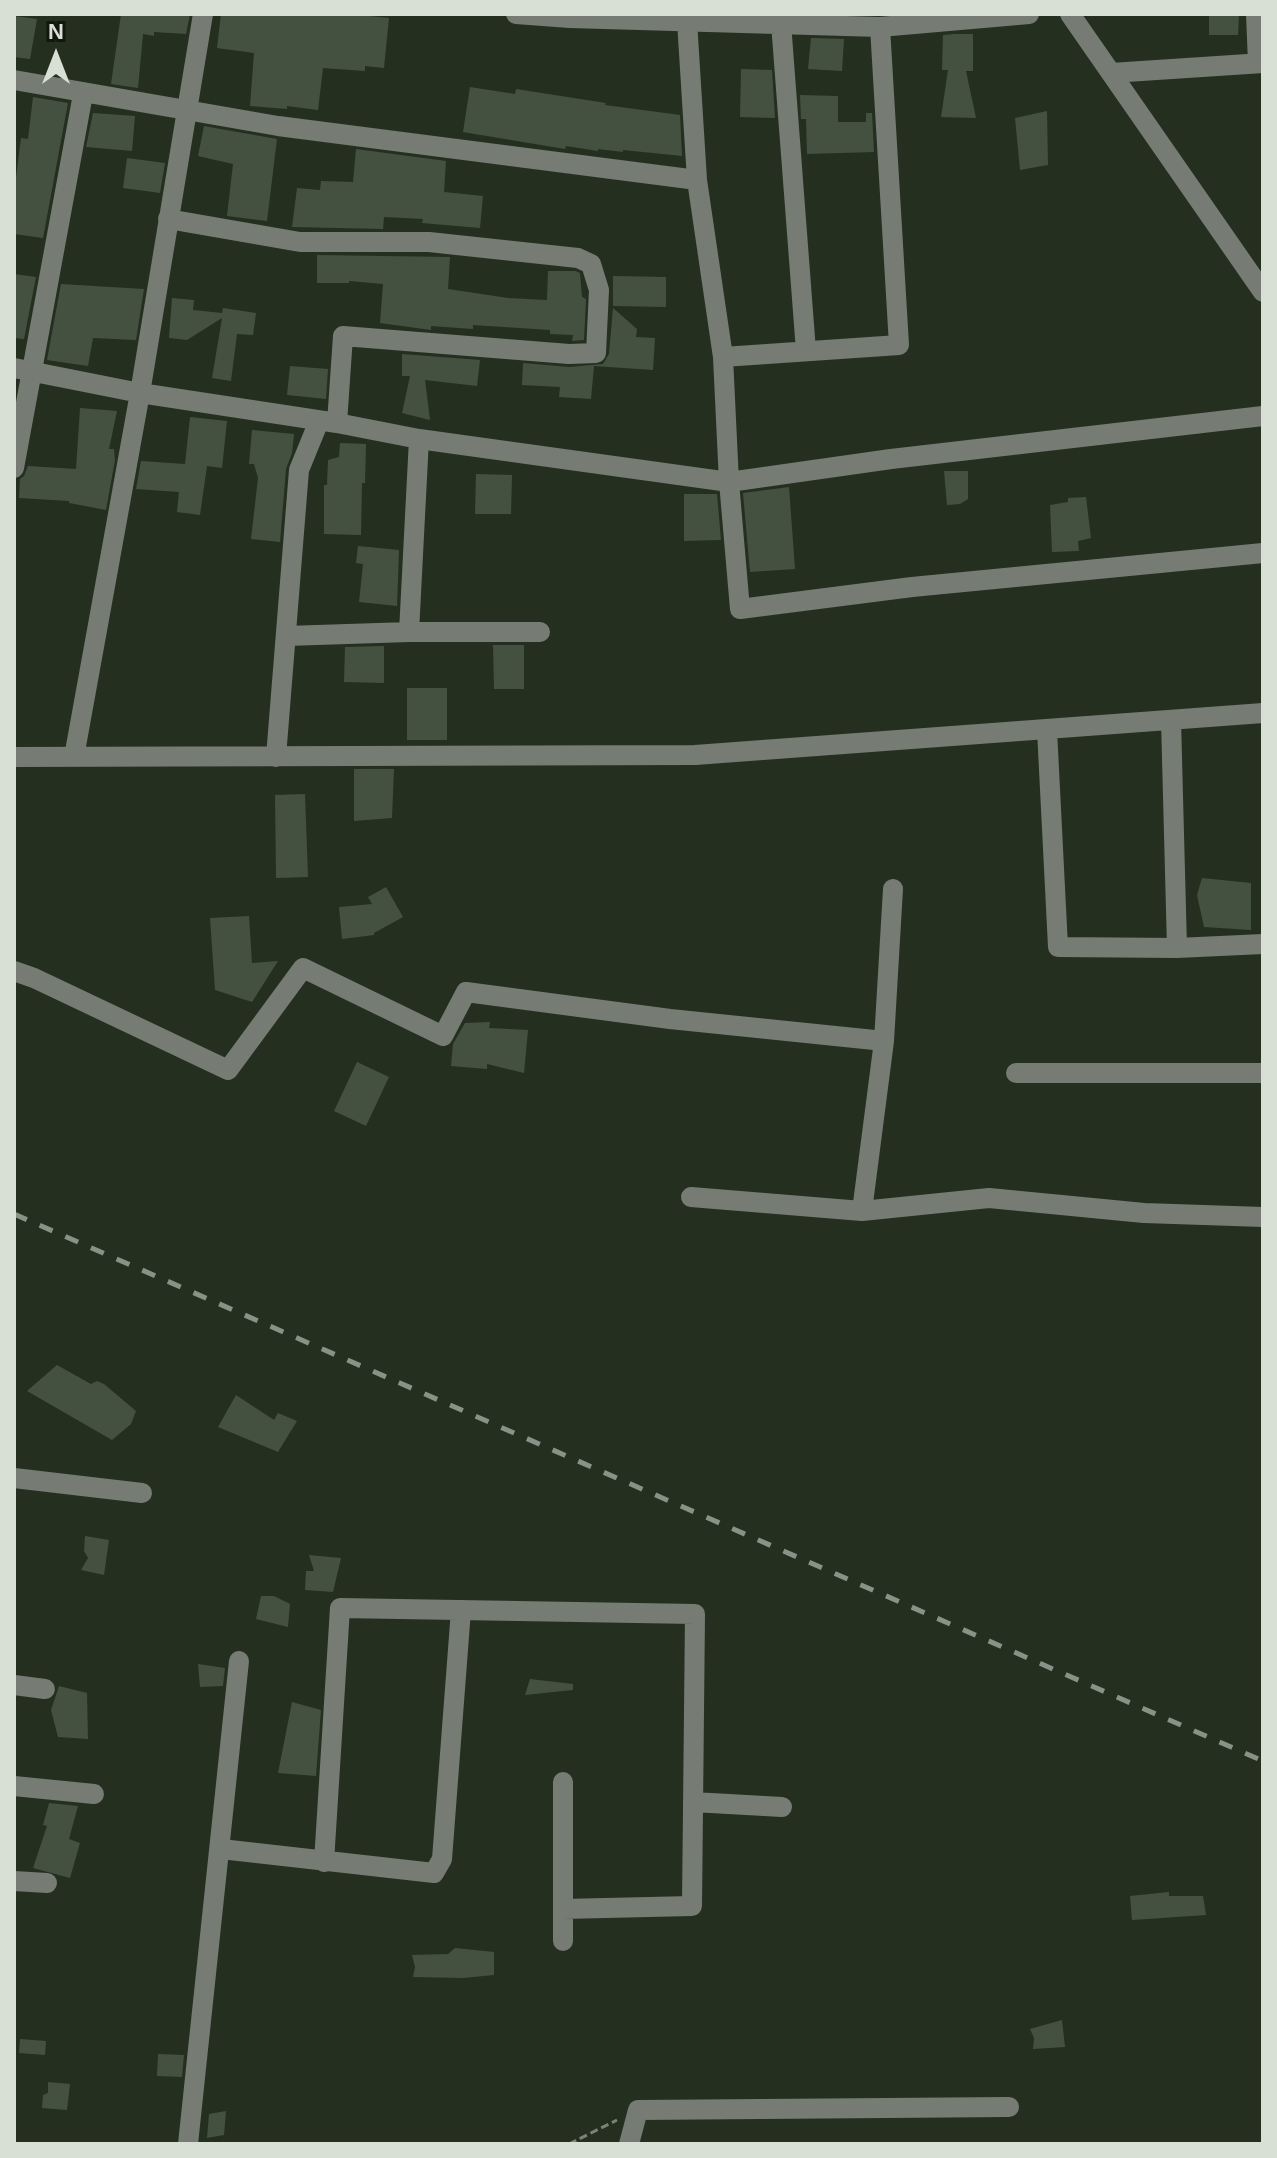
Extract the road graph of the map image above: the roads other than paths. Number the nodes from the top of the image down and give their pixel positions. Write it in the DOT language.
graph roads {
  1 [pos="203,14"];
  2 [pos="516,14"];
  3 [pos="1029,14"];
  4 [pos="1070,14"];
  5 [pos="1256,14"];
  6 [pos="687,21"];
  7 [pos="781,23"];
  8 [pos="880,27"];
  9 [pos="1260,63"];
  10 [pos="1111,73"];
  11 [pos="14,80"];
  12 [pos="83,94"];
  13 [pos="187,111"];
  14 [pos="697,180"];
  15 [pos="168,219"];
  16 [pos="1263,292"];
  17 [pos="806,351"];
  18 [pos="723,357"];
  19 [pos="23,369"];
  20 [pos="140,393"];
  21 [pos="1263,416"];
  22 [pos="328,422"];
  23 [pos="419,439"];
  24 [pos="14,468"];
  25 [pos="729,482"];
  26 [pos="1263,553"];
  27 [pos="409,632"];
  28 [pos="540,632"];
  29 [pos="286,636"];
  30 [pos="1263,713"];
  31 [pos="1171,720"];
  32 [pos="1047,730"];
  33 [pos="14,757"];
  34 [pos="74,757"];
  35 [pos="276,757"];
  36 [pos="893,889"];
  37 [pos="1263,944"];
  38 [pos="1177,948"];
  39 [pos="14,971"];
  40 [pos="884,1041"];
  41 [pos="1016,1073"];
  42 [pos="1263,1073"];
  43 [pos="691,1197"];
  44 [pos="862,1211"];
  45 [pos="1263,1217"];
  46 [pos="14,1478"];
  47 [pos="142,1493"];
  48 [pos="461,1610"];
  49 [pos="239,1661"];
  50 [pos="14,1685"];
  51 [pos="45,1689"];
  52 [pos="563,1782"];
  53 [pos="14,1786"];
  54 [pos="94,1794"];
  55 [pos="693,1802"];
  56 [pos="782,1807"];
  57 [pos="221,1849"];
  58 [pos="324,1862"];
  59 [pos="14,1881"];
  60 [pos="47,1883"];
  61 [pos="563,1909"];
  62 [pos="563,1941"];
  63 [pos="1009,2107"];
  64 [pos="188,2144"];
  65 [pos="629,2144"];
  1 -- 13 [label="street"];
  2 -- 6 [label="street"];
  3 -- 8 [label="street"];
  4 -- 10 [label="street"];
  5 -- 9 [label="street"];
  6 -- 7 [label="street"];
  6 -- 14 [label="street"];
  7 -- 8 [label="street"];
  7 -- 17 [label="street"];
  8 -- 17 [label="street"];
  9 -- 10 [label="street"];
  10 -- 16 [label="street"];
  11 -- 12 [label="street"];
  12 -- 13 [label="street"];
  12 -- 19 [label="street"];
  13 -- 14 [label="street"];
  13 -- 15 [label="street"];
  14 -- 18 [label="street"];
  15 -- 20 [label="street"];
  15 -- 22 [label="street"];
  17 -- 18 [label="street"];
  18 -- 25 [label="street"];
  19 -- 20 [label="street"];
  19 -- 24 [label="street"];
  20 -- 22 [label="street"];
  20 -- 34 [label="street"];
  21 -- 25 [label="street"];
  22 -- 23 [label="street"];
  22 -- 29 [label="street"];
  23 -- 25 [label="street"];
  23 -- 27 [label="street"];
  25 -- 26 [label="street"];
  27 -- 28 [label="street"];
  27 -- 29 [label="street"];
  29 -- 35 [label="street"];
  30 -- 31 [label="street"];
  31 -- 32 [label="street"];
  31 -- 38 [label="street"];
  32 -- 35 [label="street"];
  32 -- 38 [label="street"];
  33 -- 34 [label="street"];
  34 -- 35 [label="street"];
  36 -- 40 [label="street"];
  37 -- 38 [label="street"];
  39 -- 40 [label="street"];
  40 -- 44 [label="street"];
  41 -- 42 [label="street"];
  43 -- 44 [label="street"];
  44 -- 45 [label="street"];
  46 -- 47 [label="street"];
  48 -- 55 [label="street"];
  48 -- 58 [label="street"];
  48 -- 58 [label="street"];
  49 -- 57 [label="street"];
  50 -- 51 [label="street"];
  52 -- 61 [label="street"];
  53 -- 54 [label="street"];
  55 -- 56 [label="street"];
  55 -- 61 [label="street"];
  57 -- 58 [label="street"];
  57 -- 64 [label="street"];
  59 -- 60 [label="street"];
  61 -- 62 [label="street"];
  63 -- 65 [label="street"];
}
